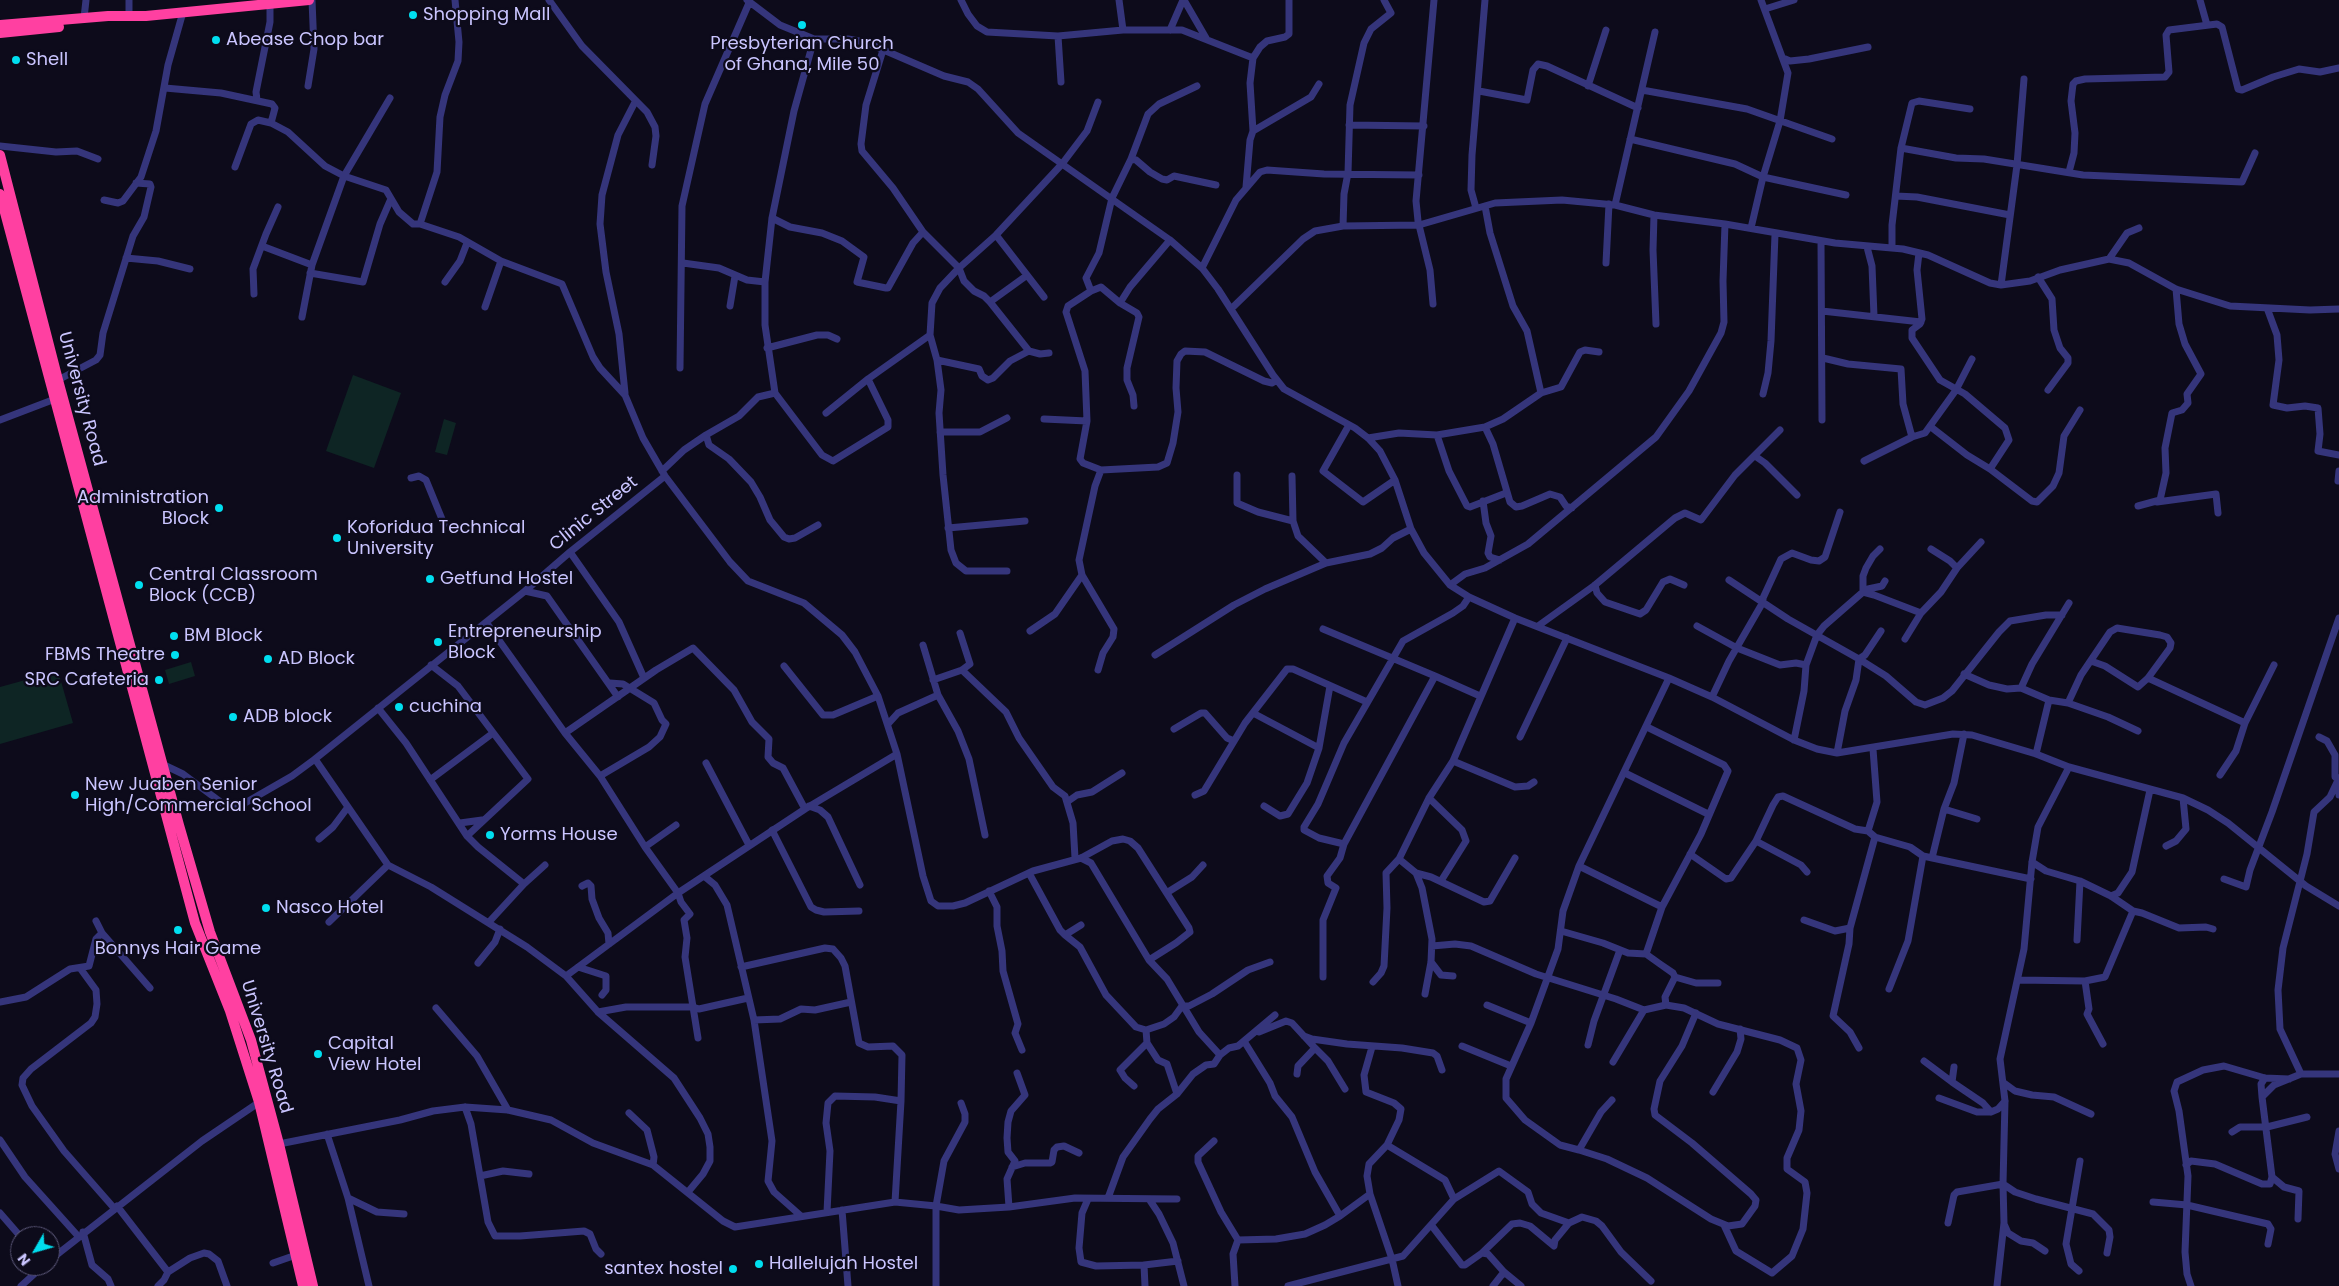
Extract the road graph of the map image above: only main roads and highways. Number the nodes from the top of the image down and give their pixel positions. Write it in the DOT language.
graph roads {
  1 [pos="310,0"];
  2 [pos="209,5"];
  3 [pos="128,17"];
  4 [pos="0,25"];
  5 [pos="0,33"];
  6 [pos="0,155"];
  7 [pos="0,194"];
  8 [pos="262,1100"];
  9 [pos="266,1114"];
  10 [pos="303,1286"];
  11 [pos="313,1286"];
  1 -- 2 [label="highway"];
  2 -- 3 [label="highway"];
  3 -- 4 [label="highway"];
  3 -- 5 [label="highway"];
  6 -- 8 [label="highway, University Road"];
  7 -- 8 [label="highway, University Road"];
  8 -- 9 [label="highway, University Road"];
  9 -- 10 [label="highway, University Road"];
  9 -- 11 [label="highway, University Road"];
}
